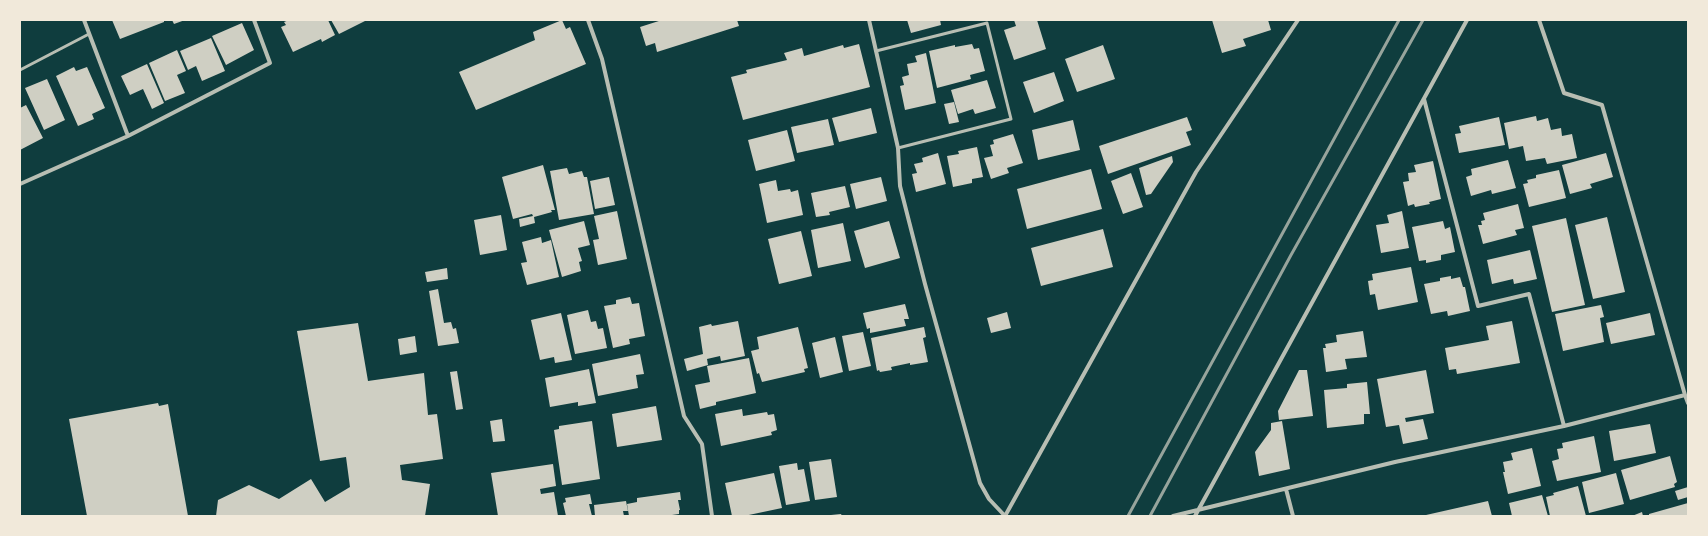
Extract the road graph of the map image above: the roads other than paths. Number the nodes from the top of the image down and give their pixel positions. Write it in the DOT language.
graph roads {
  1 [pos="84,20"];
  2 [pos="255,20"];
  3 [pos="588,20"];
  4 [pos="869,20"];
  5 [pos="1298,20"];
  6 [pos="1467,20"];
  7 [pos="1539,20"];
  8 [pos="89,34"];
  9 [pos="876,51"];
  10 [pos="20,70"];
  11 [pos="1424,98"];
  12 [pos="128,136"];
  13 [pos="898,148"];
  14 [pos="20,184"];
  15 [pos="1685,395"];
  16 [pos="1688,403"];
  17 [pos="1564,426"];
  18 [pos="1286,489"];
  19 [pos="1198,510"];
  20 [pos="712,516"];
  21 [pos="1005,516"];
  22 [pos="1175,516"];
  23 [pos="1195,516"];
  24 [pos="1293,516"];
  1 -- 8 [label="street"];
  2 -- 12 [label="street"];
  3 -- 20 [label="street"];
  4 -- 9 [label="street"];
  5 -- 21 [label="street"];
  6 -- 11 [label="street"];
  7 -- 15 [label="street"];
  8 -- 10 [label="lane"];
  8 -- 12 [label="street"];
  9 -- 13 [label="street"];
  9 -- 13 [label="lane"];
  11 -- 17 [label="street"];
  11 -- 19 [label="street"];
  12 -- 14 [label="street"];
  13 -- 21 [label="street"];
  15 -- 16 [label="street"];
  15 -- 17 [label="street"];
  17 -- 18 [label="street"];
  18 -- 19 [label="street"];
  18 -- 24 [label="street"];
  19 -- 22 [label="street"];
  19 -- 23 [label="street"];
}
